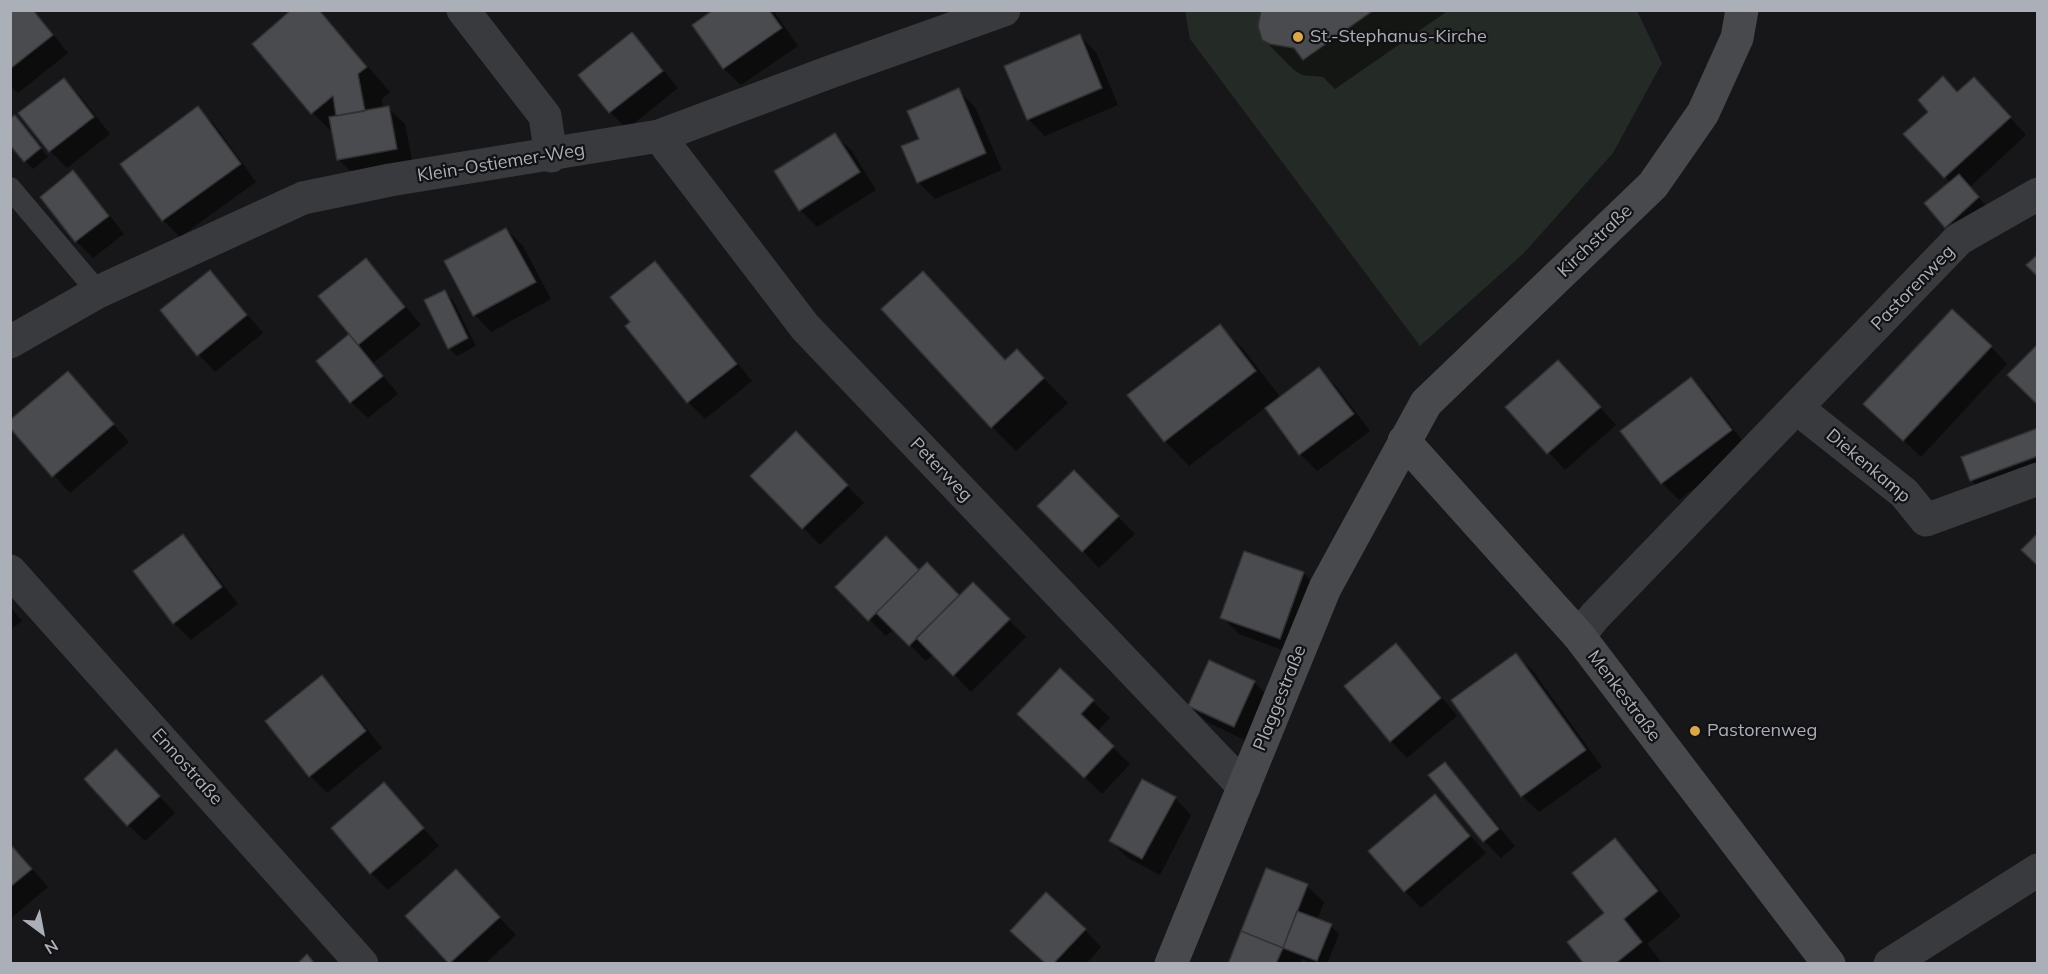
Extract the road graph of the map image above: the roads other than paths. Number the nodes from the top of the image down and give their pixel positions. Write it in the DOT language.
graph roads {
  1 [pos="463,10"];
  2 [pos="1004,10"];
  3 [pos="1742,10"];
  4 [pos="659,136"];
  5 [pos="550,156"];
  6 [pos="10,188"];
  7 [pos="2037,194"];
  8 [pos="98,292"];
  9 [pos="10,342"];
  10 [pos="1798,409"];
  11 [pos="1404,441"];
  12 [pos="2037,479"];
  13 [pos="10,571"];
  14 [pos="1580,636"];
  15 [pos="1244,787"];
  16 [pos="2037,870"];
  17 [pos="362,963"];
  18 [pos="1171,963"];
  19 [pos="1829,963"];
  20 [pos="1890,963"];
  1 -- 5 [label="street"];
  2 -- 4 [label="street, Klein-Ostiemer-Weg"];
  3 -- 11 [label="street, Kirchstraße"];
  4 -- 5 [label="street, Klein-Ostiemer-Weg"];
  4 -- 15 [label="street, Peterweg"];
  5 -- 8 [label="street, Klein-Ostiemer-Weg"];
  6 -- 8 [label="lane"];
  7 -- 10 [label="street, Pastorenweg"];
  8 -- 9 [label="street, Klein-Ostiemer-Weg"];
  10 -- 12 [label="street, Diekenkamp"];
  10 -- 14 [label="street, Pastorenweg"];
  11 -- 14 [label="street, Menkestraße"];
  11 -- 15 [label="street, Plaggestraße"];
  13 -- 17 [label="street, Ennostraße"];
  14 -- 19 [label="street, Menkestraße"];
  15 -- 18 [label="street, Plaggestraße"];
  16 -- 20 [label="street"];
}
